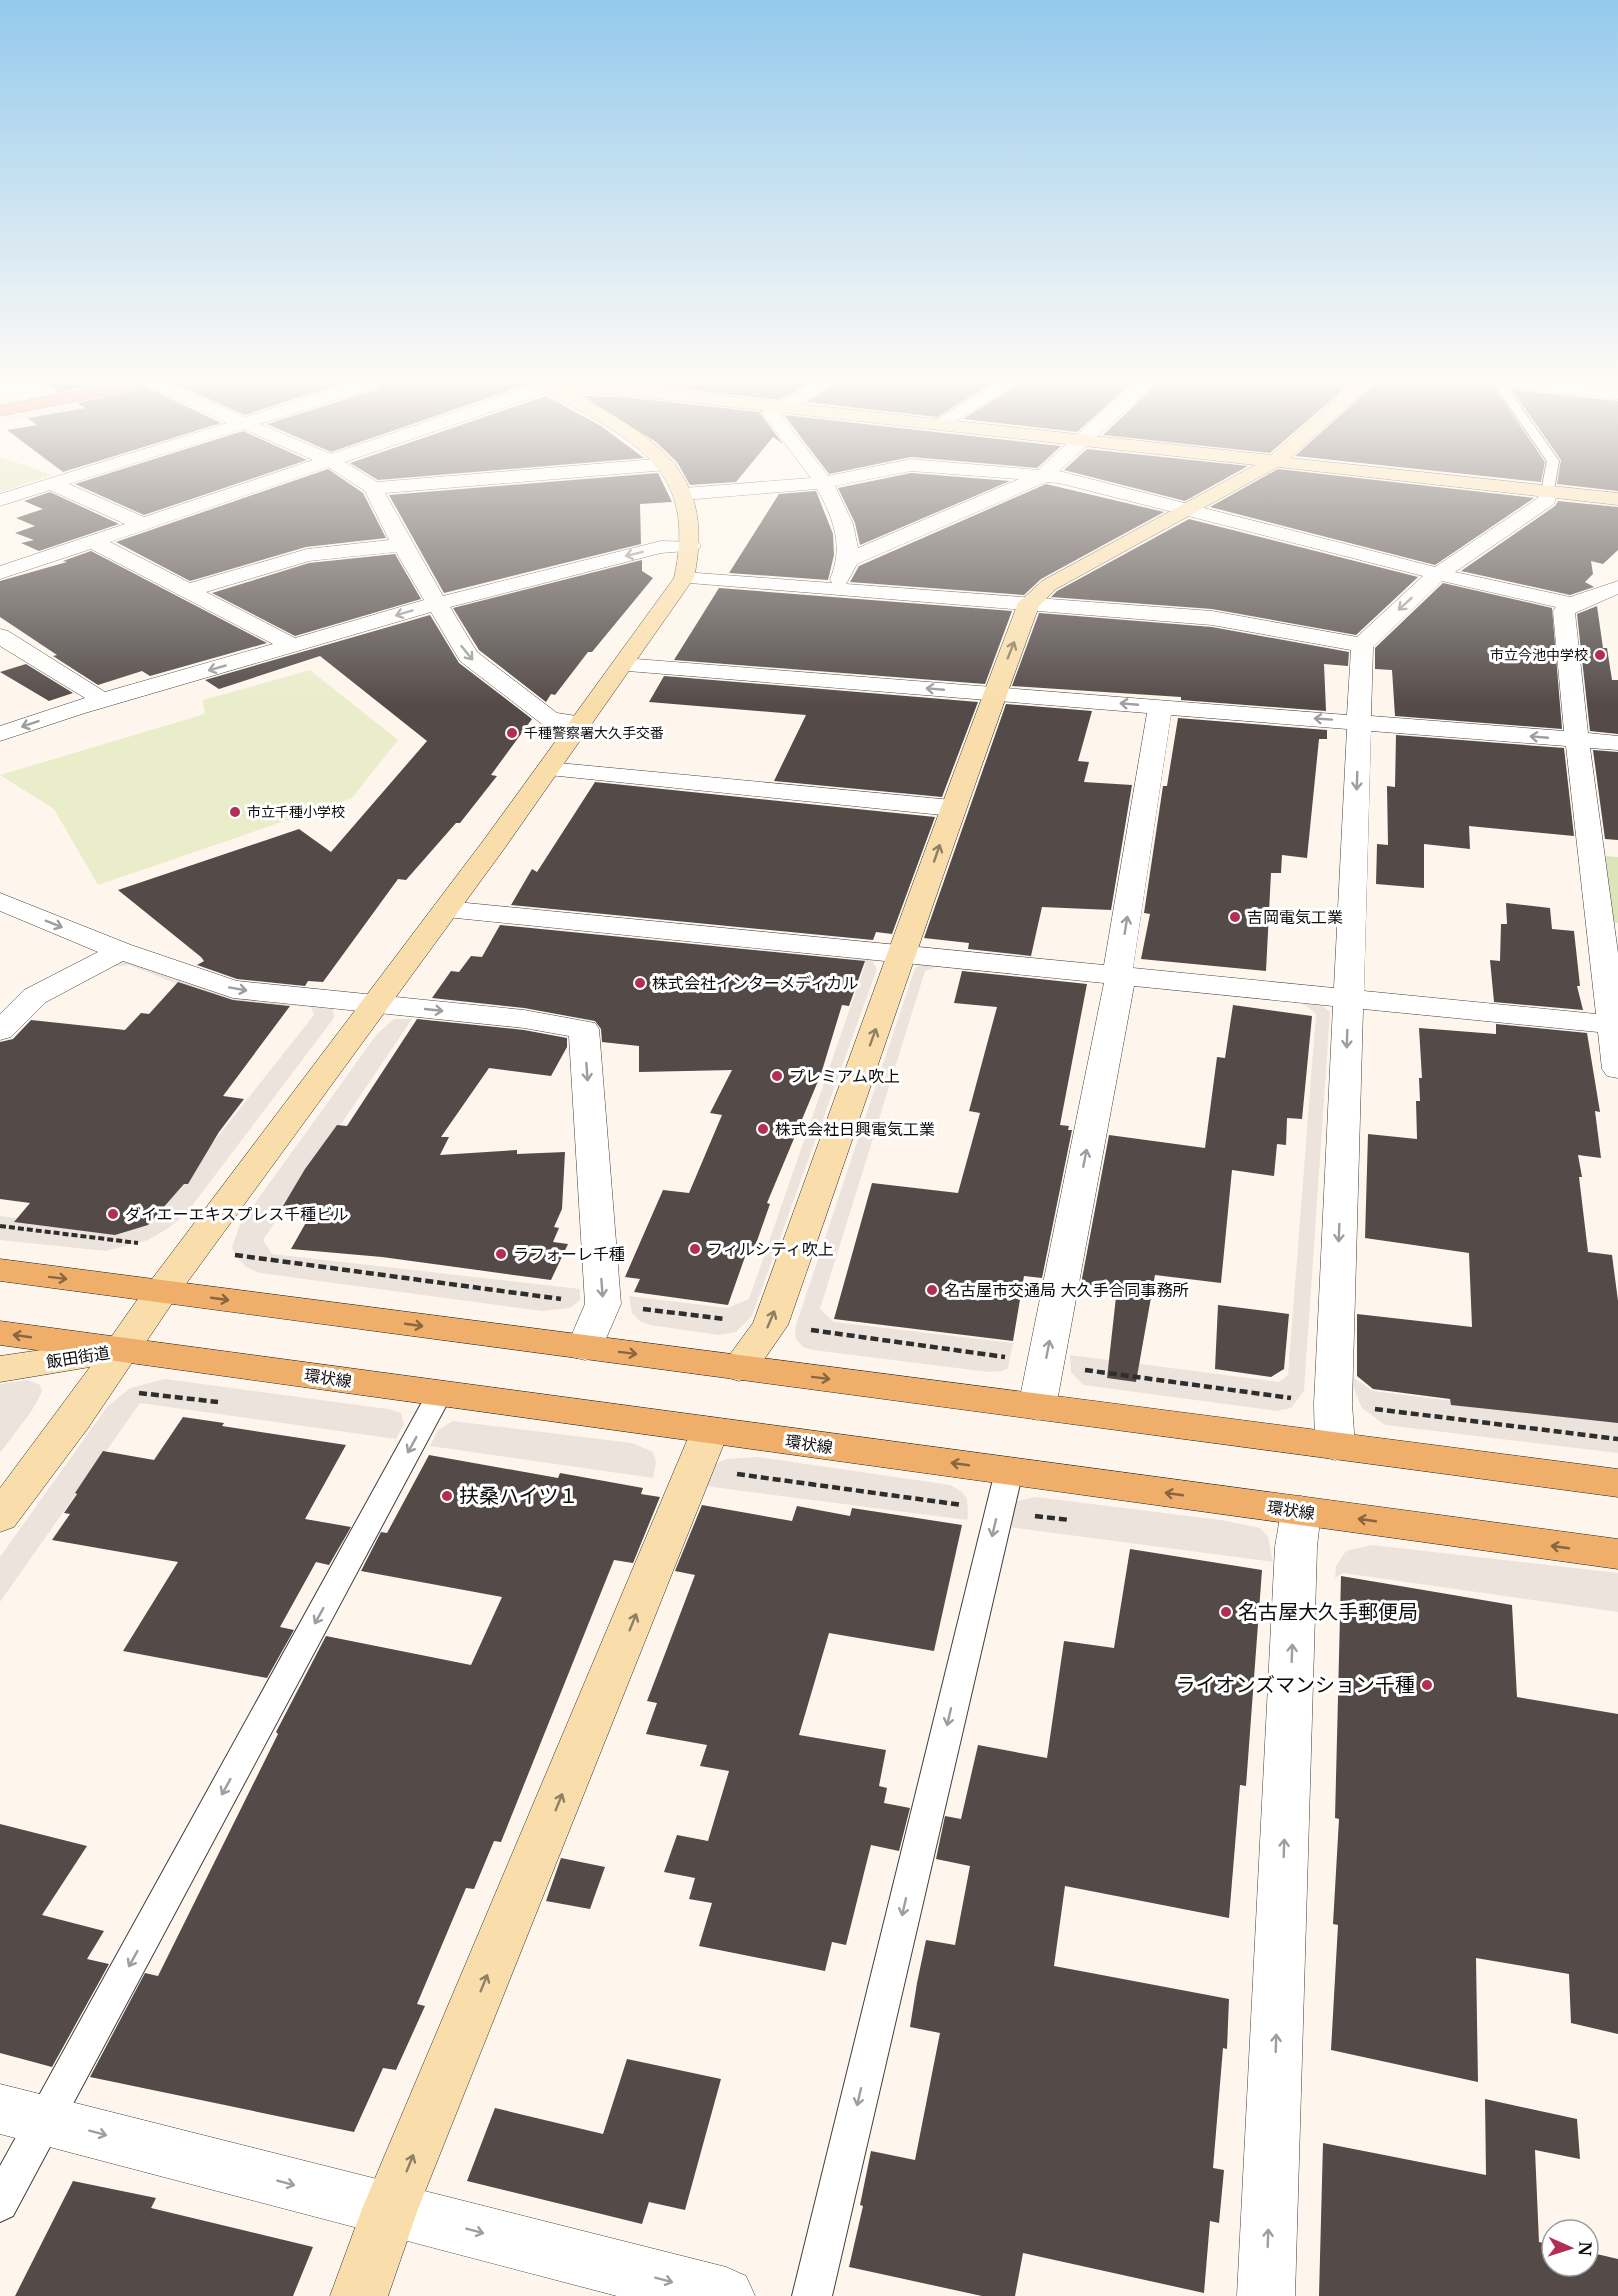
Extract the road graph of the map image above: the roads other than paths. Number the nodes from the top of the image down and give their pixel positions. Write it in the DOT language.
graph roads {
  1 [pos="32,490"];
  2 [pos="66,490"];
  3 [pos="246,490"];
  4 [pos="374,490"];
  5 [pos="682,490"];
  6 [pos="733,490"];
  7 [pos="827,490"];
  8 [pos="1010,490"];
  9 [pos="1110,490"];
  10 [pos="1223,490"];
  11 [pos="1531,490"];
  12 [pos="1548,492"];
  13 [pos="684,494"];
  14 [pos="1618,499"];
  15 [pos="0,500"];
  16 [pos="1187,510"];
  17 [pos="145,525"];
  18 [pos="85,544"];
  19 [pos="402,545"];
  20 [pos="691,546"];
  21 [pos="848,560"];
  22 [pos="0,573"];
  23 [pos="1438,574"];
  24 [pos="684,578"];
  25 [pos="1618,587"];
  26 [pos="836,588"];
  27 [pos="187,591"];
  28 [pos="1029,603"];
  29 [pos="435,604"];
  30 [pos="1572,604"];
  31 [pos="0,636"];
  32 [pos="1362,645"];
  33 [pos="294,646"];
  34 [pos="623,665"];
  35 [pos="994,694"];
  36 [pos="100,701"];
  37 [pos="1160,706"];
  38 [pos="1359,722"];
  39 [pos="581,723"];
  40 [pos="0,735"];
  41 [pos="1577,740"];
  42 [pos="1618,743"];
  43 [pos="548,768"];
  44 [pos="952,808"];
  45 [pos="0,901"];
  46 [pos="446,909"];
  47 [pos="121,951"];
  48 [pos="903,954"];
  49 [pos="1117,975"];
  50 [pos="1348,999"];
  51 [pos="376,1004"];
  52 [pos="1616,1025"];
  53 [pos="0,1031"];
  54 [pos="1618,1069"];
  55 [pos="0,1270"];
  56 [pos="162,1292"];
  57 [pos="0,1333"];
  58 [pos="585,1347"];
  59 [pos="122,1350"];
  60 [pos="739,1368"];
  61 [pos="0,1369"];
  62 [pos="440,1393"];
  63 [pos="1036,1407"];
  64 [pos="711,1431"];
  65 [pos="1335,1446"];
  66 [pos="1009,1471"];
  67 [pos="1618,1483"];
  68 [pos="1301,1511"];
  69 [pos="0,1517"];
  70 [pos="1618,1554"];
  71 [pos="23,2114"];
  72 [pos="0,2203"];
  73 [pos="390,2209"];
  74 [pos="359,2296"];
  75 [pos="726,2296"];
  76 [pos="812,2296"];
  77 [pos="1266,2296"];
  1 -- 15 [label="street"];
  2 -- 17 [label="street"];
  3 -- 17 [label="street"];
  4 -- 19 [label="street"];
  5 -- 13 [label="street"];
  6 -- 13 [label="street"];
  7 -- 21 [label="street"];
  8 -- 21 [label="street"];
  9 -- 16 [label="street"];
  10 -- 16 [label="street"];
  11 -- 12 [label="street"];
  12 -- 14 [label="street"];
  12 -- 23 [label="street"];
  13 -- 20 [label="street"];
  16 -- 23 [label="street"];
  16 -- 28 [label="street"];
  17 -- 18 [label="street"];
  18 -- 22 [label="street"];
  18 -- 27 [label="street"];
  19 -- 27 [label="street"];
  19 -- 29 [label="street"];
  20 -- 24 [label="street"];
  20 -- 29 [label="street, one-way"];
  21 -- 26 [label="street"];
  23 -- 30 [label="street"];
  23 -- 32 [label="street, one-way"];
  24 -- 26 [label="street"];
  24 -- 34 [label="street, 飯田街道"];
  25 -- 30 [label="street"];
  26 -- 28 [label="street"];
  27 -- 33 [label="street"];
  28 -- 32 [label="street"];
  35 -- 28 [label="street, one-way"];
  29 -- 33 [label="street, one-way"];
  29 -- 39 [label="street, one-way"];
  30 -- 41 [label="street"];
  31 -- 36 [label="street"];
  32 -- 38 [label="street"];
  33 -- 36 [label="street, one-way"];
  35 -- 34 [label="street, one-way"];
  34 -- 39 [label="street, 飯田街道"];
  37 -- 35 [label="street, one-way"];
  35 -- 44 [label="street"];
  36 -- 40 [label="street, one-way"];
  38 -- 37 [label="street, one-way"];
  49 -- 37 [label="street, one-way"];
  41 -- 38 [label="street, one-way"];
  38 -- 50 [label="street, one-way"];
  39 -- 43 [label="street, 飯田街道"];
  41 -- 42 [label="street"];
  41 -- 52 [label="street"];
  43 -- 44 [label="street"];
  43 -- 46 [label="street, 飯田街道"];
  48 -- 44 [label="street, one-way"];
  45 -- 47 [label="street, one-way"];
  46 -- 48 [label="street"];
  46 -- 51 [label="street, 飯田街道"];
  47 -- 51 [label="street, one-way"];
  47 -- 53 [label="street"];
  48 -- 49 [label="street"];
  60 -- 48 [label="street, one-way"];
  49 -- 50 [label="street"];
  63 -- 49 [label="street, one-way"];
  50 -- 52 [label="street"];
  50 -- 65 [label="street, one-way"];
  51 -- 56 [label="street, 飯田街道"];
  51 -- 58 [label="street, one-way"];
  52 -- 54 [label="street"];
  55 -- 56 [label="main road, one-way"];
  56 -- 58 [label="main road, one-way"];
  56 -- 59 [label="street, 飯田街道"];
  59 -- 57 [label="main road, 環状線, one-way"];
  58 -- 60 [label="main road, one-way"];
  59 -- 61 [label="street, 飯田街道"];
  59 -- 62 [label="main road, 環状線"];
  59 -- 69 [label="street"];
  60 -- 63 [label="main road, one-way"];
  62 -- 64 [label="main road, 環状線"];
  62 -- 71 [label="lane, one-way"];
  63 -- 65 [label="main road"];
  66 -- 64 [label="main road, 環状線, one-way"];
  73 -- 64 [label="street, one-way"];
  65 -- 67 [label="main road"];
  68 -- 66 [label="main road, 環状線, one-way"];
  66 -- 76 [label="lane, one-way"];
  70 -- 68 [label="main road, 環状線, one-way"];
  77 -- 68 [label="street, one-way"];
  71 -- 72 [label="lane"];
  71 -- 73 [label="street, one-way"];
  73 -- 74 [label="street"];
  73 -- 75 [label="street, one-way"];
}
